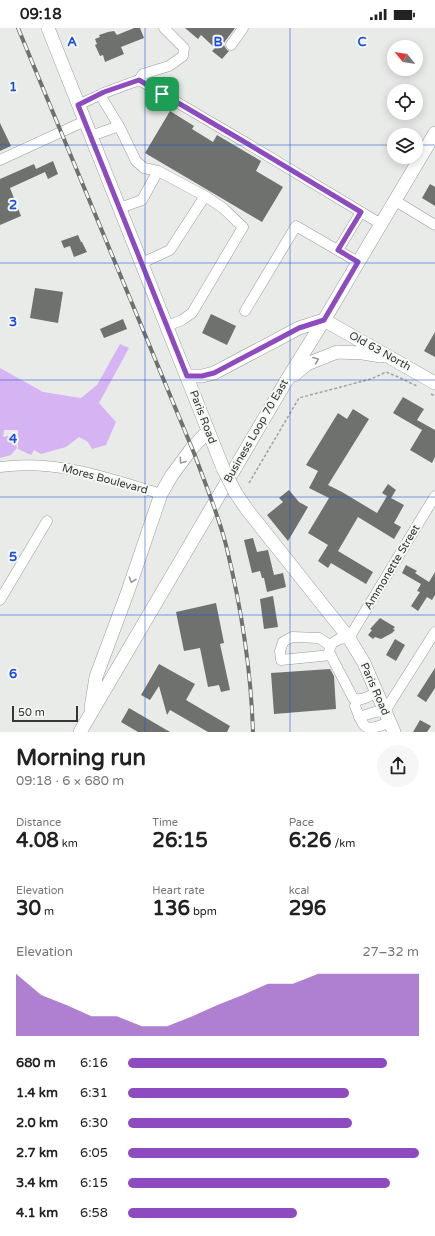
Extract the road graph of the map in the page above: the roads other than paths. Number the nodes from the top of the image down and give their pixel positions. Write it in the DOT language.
graph roads {
  1 [pos="164,28"];
  2 [pos="243,28"];
  3 [pos="51,29"];
  4 [pos="231,45"];
  5 [pos="139,80"];
  6 [pos="100,95"];
  7 [pos="78,105"];
  8 [pos="85,121"];
  9 [pos="119,126"];
  10 [pos="435,133"];
  11 [pos="91,136"];
  12 [pos="0,160"];
  13 [pos="158,170"];
  14 [pos="205,196"];
  15 [pos="394,200"];
  16 [pos="120,208"];
  17 [pos="361,212"];
  18 [pos="380,224"];
  19 [pos="435,225"];
  20 [pos="338,250"];
  21 [pos="358,262"];
  22 [pos="142,263"];
  23 [pos="245,311"];
  24 [pos="324,320"];
  25 [pos="167,326"];
  26 [pos="392,358"];
  27 [pos="187,376"];
  28 [pos="285,383"];
  29 [pos="431,387"];
  30 [pos="208,431"];
  31 [pos="0,467"];
  32 [pos="162,494"];
  33 [pos="435,496"];
  34 [pos="47,521"];
  35 [pos="0,600"];
  36 [pos="435,632"];
  37 [pos="350,638"];
  38 [pos="377,692"];
  39 [pos="357,700"];
  40 [pos="89,715"];
  41 [pos="359,717"];
  42 [pos="390,722"];
  43 [pos="80,732"];
  1 -- 5 [label="street"];
  2 -- 4 [label="street"];
  3 -- 7 [label="main road, Paris Road"];
  5 -- 6 [label="street"];
  5 -- 17 [label="street"];
  6 -- 7 [label="street"];
  6 -- 9 [label="street"];
  7 -- 8 [label="main road, Paris Road"];
  8 -- 11 [label="main road, Paris Road"];
  8 -- 12 [label="street"];
  9 -- 11 [label="street"];
  9 -- 13 [label="street"];
  10 -- 15 [label="main road, Business Loop 70 East"];
  11 -- 16 [label="main road, Paris Road"];
  13 -- 14 [label="street"];
  13 -- 16 [label="street"];
  14 -- 22 [label="street"];
  14 -- 25 [label="street"];
  15 -- 18 [label="main road, Business Loop 70 East"];
  15 -- 19 [label="street"];
  16 -- 22 [label="main road, Paris Road"];
  17 -- 18 [label="street"];
  17 -- 20 [label="street"];
  18 -- 21 [label="main road, Business Loop 70 East"];
  20 -- 21 [label="street"];
  20 -- 23 [label="street"];
  21 -- 24 [label="main road, Business Loop 70 East"];
  22 -- 25 [label="main road, Paris Road"];
  24 -- 26 [label="main road, Old 63 North"];
  24 -- 27 [label="main road"];
  24 -- 28 [label="main road, Business Loop 70 East"];
  25 -- 27 [label="main road, Paris Road"];
  28 -- 26 [label="main road, one-way"];
  26 -- 29 [label="main road, Old 63 North"];
  27 -- 30 [label="main road, Paris Road"];
  28 -- 40 [label="main road, Business Loop 70 East"];
  30 -- 32 [label="main road, one-way"];
  30 -- 37 [label="main road, Paris Road, bridge"];
  31 -- 32 [label="street, Mores Boulevard"];
  32 -- 40 [label="main road, one-way"];
  33 -- 37 [label="street, Ammonette Street"];
  34 -- 35 [label="street"];
  36 -- 42 [label="street"];
  37 -- 38 [label="main road, Paris Road"];
  37 -- 39 [label="street"];
  38 -- 39 [label="street"];
  38 -- 42 [label="main road, Paris Road"];
  39 -- 41 [label="street"];
  40 -- 43 [label="main road, Business Loop 70 East"];
  41 -- 42 [label="street"];
  41 -- 42 [label="street"];
}
